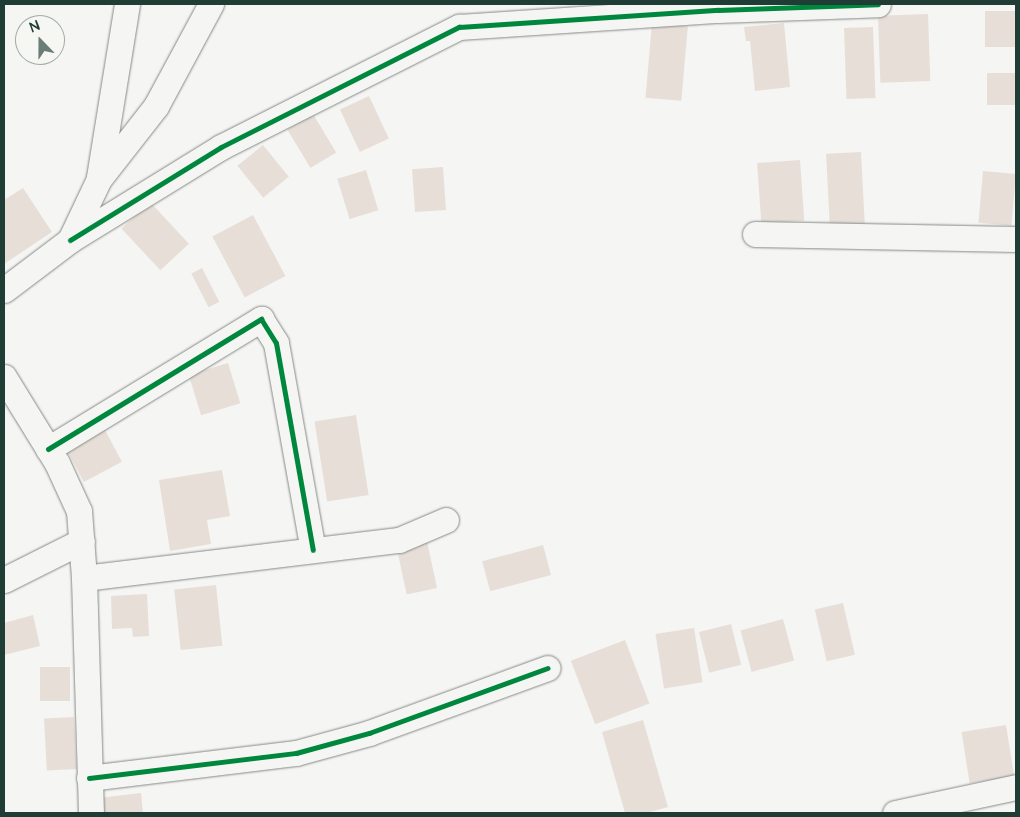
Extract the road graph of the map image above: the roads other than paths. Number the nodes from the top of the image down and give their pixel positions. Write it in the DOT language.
graph roads {
  1 [pos="127,4"];
  2 [pos="211,4"];
  3 [pos="878,4"];
  4 [pos="99,179"];
  5 [pos="755,234"];
  6 [pos="1016,239"];
  7 [pos="70,240"];
  8 [pos="4,290"];
  9 [pos="4,377"];
  10 [pos="48,449"];
  11 [pos="446,520"];
  12 [pos="82,541"];
  13 [pos="312,550"];
  14 [pos="84,578"];
  15 [pos="4,580"];
  16 [pos="548,668"];
  17 [pos="90,778"];
  18 [pos="1016,787"];
  19 [pos="90,813"];
  20 [pos="895,813"];
  1 -- 4 [label="street"];
  2 -- 4 [label="street"];
  3 -- 7 [label="street"];
  4 -- 7 [label="street"];
  5 -- 6 [label="street"];
  7 -- 8 [label="street"];
  9 -- 10 [label="street"];
  10 -- 12 [label="street"];
  10 -- 13 [label="street"];
  11 -- 13 [label="street"];
  12 -- 14 [label="street"];
  12 -- 15 [label="street"];
  13 -- 14 [label="street"];
  14 -- 17 [label="street"];
  16 -- 17 [label="street"];
  17 -- 19 [label="street"];
  18 -- 20 [label="street"];
}
